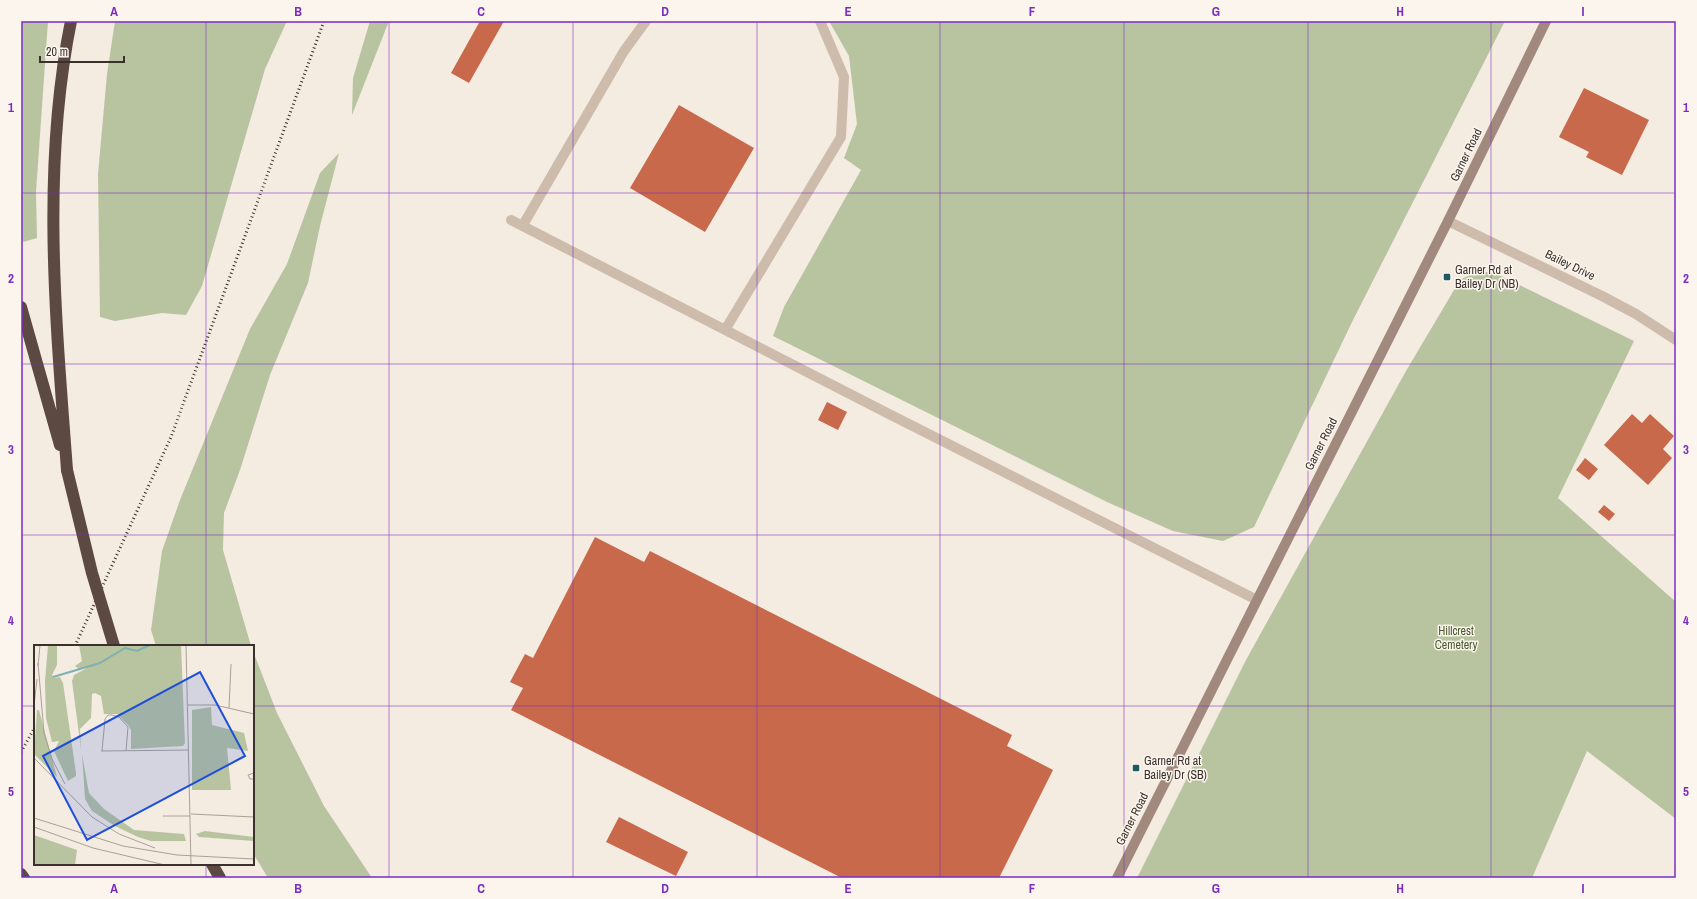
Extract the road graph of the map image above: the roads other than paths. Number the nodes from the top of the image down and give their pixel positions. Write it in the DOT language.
graph roads {
  1 [pos="71,21"];
  2 [pos="646,21"];
  3 [pos="820,21"];
  4 [pos="1546,21"];
  5 [pos="511,220"];
  6 [pos="1448,220"];
  7 [pos="523,225"];
  8 [pos="21,307"];
  9 [pos="725,330"];
  10 [pos="1676,340"];
  11 [pos="67,470"];
  12 [pos="1257,600"];
  13 [pos="114,645"];
  14 [pos="213,865"];
  15 [pos="21,874"];
  16 [pos="24,878"];
  17 [pos="220,878"];
  18 [pos="1117,878"];
  1 -- 11 [label="highway"];
  2 -- 7 [label="street"];
  3 -- 9 [label="street"];
  4 -- 6 [label="main road, Garner Road"];
  5 -- 7 [label="street"];
  6 -- 10 [label="street, Bailey Drive"];
  6 -- 12 [label="main road, Garner Road"];
  7 -- 9 [label="street"];
  8 -- 11 [label="highway"];
  9 -- 12 [label="street"];
  11 -- 13 [label="highway, bridge"];
  12 -- 18 [label="main road, Garner Road"];
  14 -- 17 [label="highway"];
  15 -- 16 [label="highway"];
}
